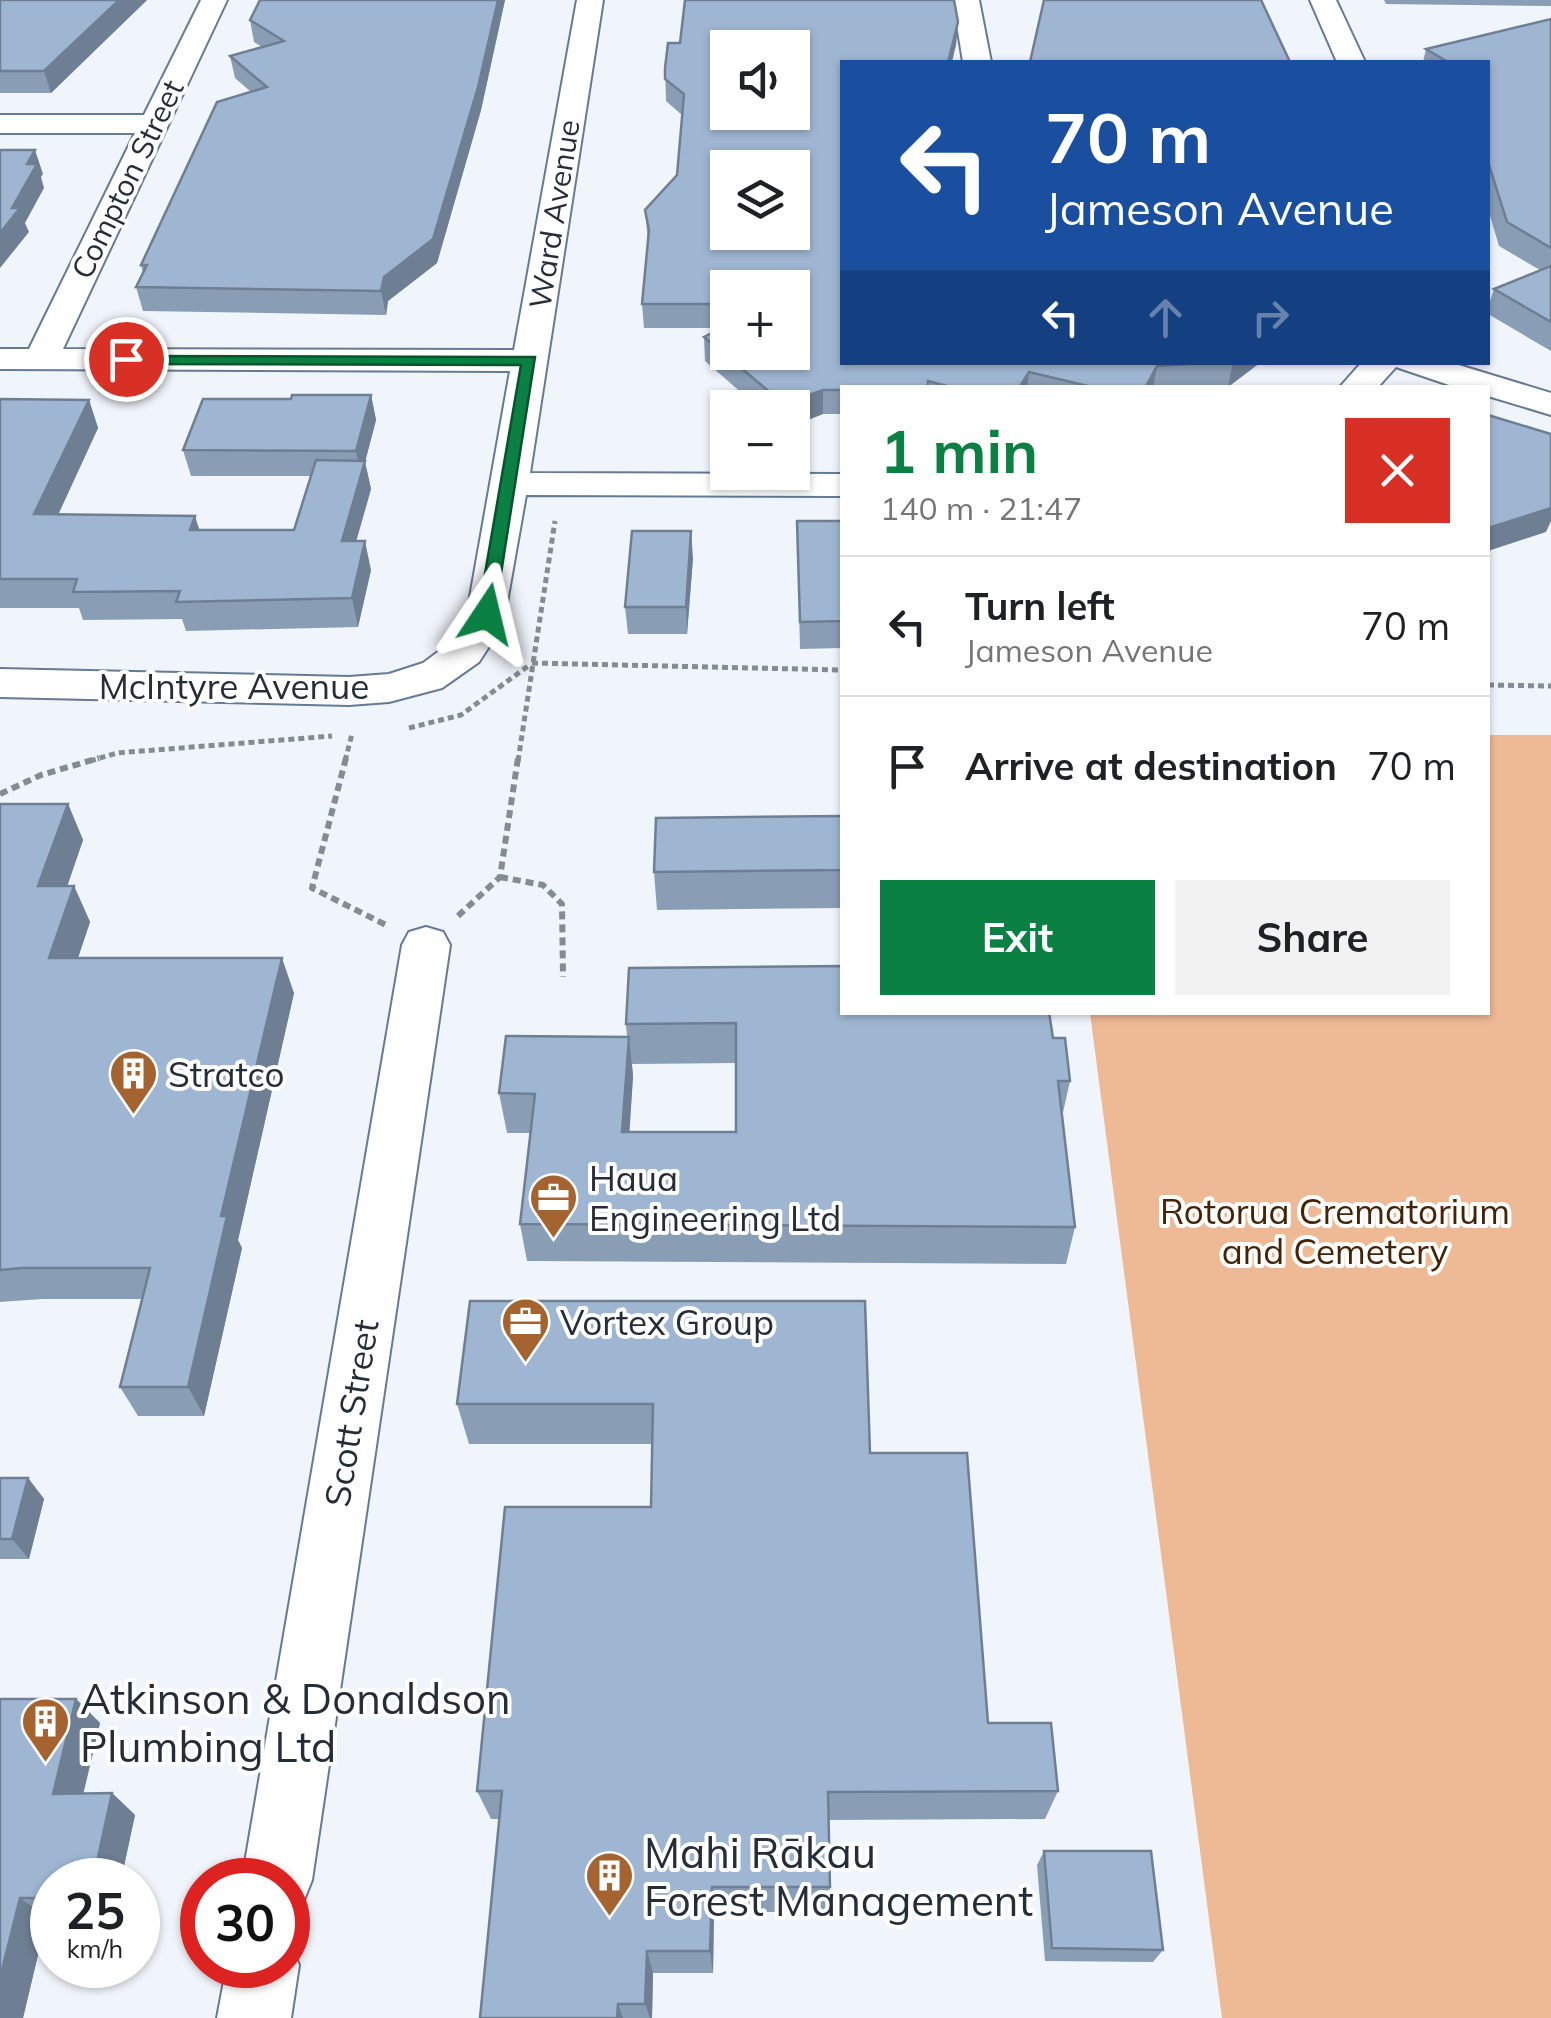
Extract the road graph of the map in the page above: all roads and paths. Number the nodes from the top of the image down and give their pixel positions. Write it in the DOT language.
graph roads {
  1 [pos="214,0"];
  2 [pos="590,0"];
  3 [pos="966,0"];
  4 [pos="1323,0"];
  5 [pos="977,60"];
  6 [pos="1350,60"];
  7 [pos="0,124"];
  8 [pos="152,124"];
  9 [pos="0,359"];
  10 [pos="42,359"];
  11 [pos="530,361"];
  12 [pos="1379,365"];
  13 [pos="1420,365"];
  14 [pos="1359,385"];
  15 [pos="1487,385"];
  16 [pos="1490,386"];
  17 [pos="1551,404"];
  18 [pos="509,484"];
  19 [pos="840,484"];
  20 [pos="559,515"];
  21 [pos="462,658"];
  22 [pos="532,664"];
  23 [pos="840,670"];
  24 [pos="0,683"];
  25 [pos="1490,684"];
  26 [pos="1551,686"];
  27 [pos="406,728"];
  28 [pos="370,732"];
  29 [pos="352,734"];
  30 [pos="0,794"];
  31 [pos="500,877"];
  32 [pos="426,945"];
  33 [pos="563,977"];
  34 [pos="280,1858"];
  35 [pos="259,1988"];
  36 [pos="254,2018"];
  1 -- 8 [label="street, Compton Street"];
  2 -- 11 [label="street, Ward Avenue"];
  3 -- 5 [label="street"];
  4 -- 6 [label="street"];
  7 -- 8 [label="street"];
  8 -- 10 [label="street, Compton Street"];
  9 -- 10 [label="street"];
  10 -- 11 [label="street"];
  11 -- 18 [label="street, Ward Avenue"];
  12 -- 14 [label="street"];
  13 -- 15 [label="street"];
  16 -- 17 [label="street"];
  18 -- 19 [label="street"];
  18 -- 21 [label="street, Ward Avenue"];
  20 -- 22 [label="path"];
  21 -- 24 [label="street, McIntyre Avenue"];
  22 -- 23 [label="path"];
  22 -- 27 [label="path"];
  22 -- 31 [label="path"];
  25 -- 26 [label="path"];
  28 -- 29 [label="path"];
  29 -- 30 [label="path"];
  29 -- 32 [label="path"];
  31 -- 32 [label="path"];
  31 -- 33 [label="path"];
  32 -- 34 [label="street, Scott Street"];
  35 -- 36 [label="street"];
}
